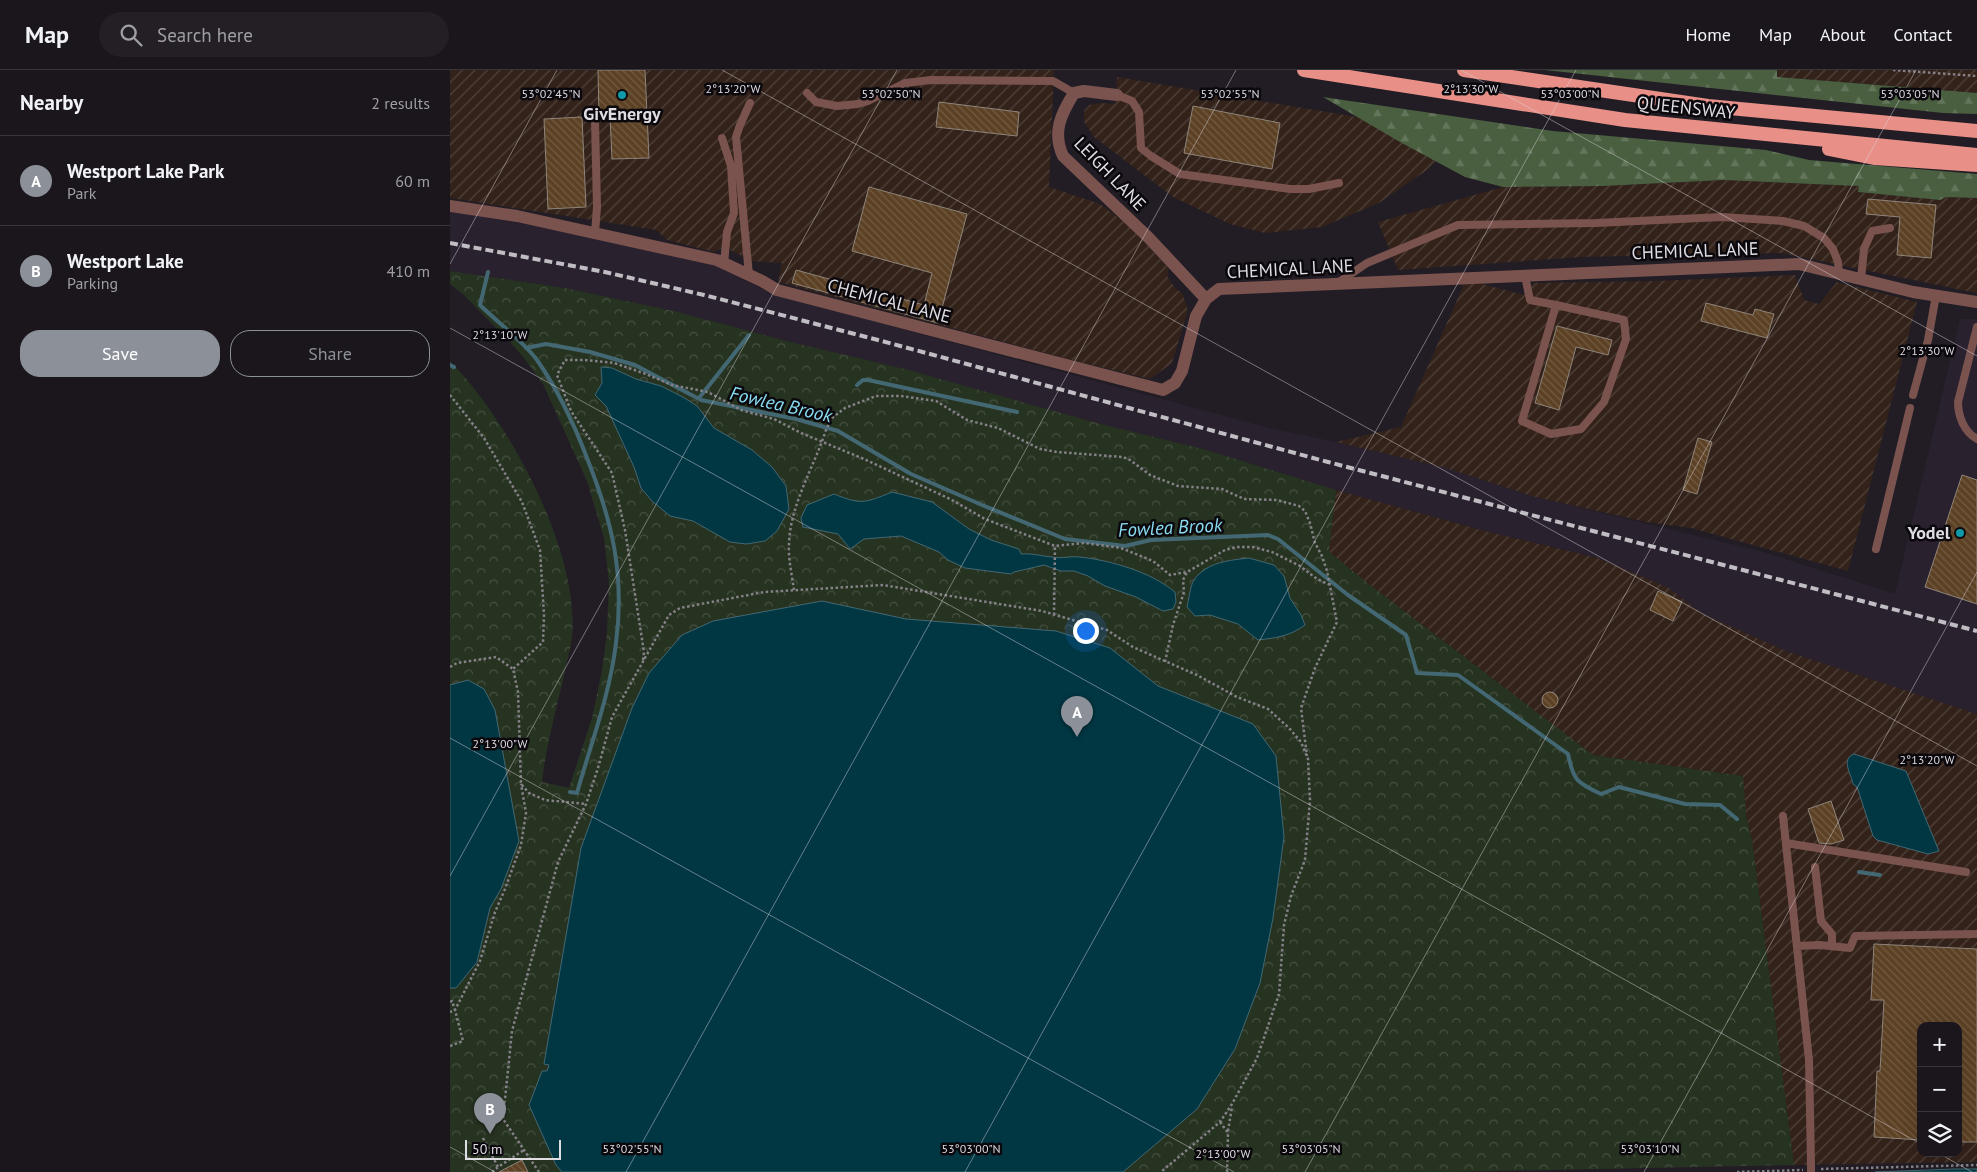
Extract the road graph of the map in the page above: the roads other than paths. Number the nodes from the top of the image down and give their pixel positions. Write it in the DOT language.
graph roads {
  1 [pos="1304,70"];
  2 [pos="1464,70"];
  3 [pos="808,93"];
  4 [pos="1074,93"];
  5 [pos="1117,95"];
  6 [pos="750,103"];
  7 [pos="594,121"];
  8 [pos="1977,131"];
  9 [pos="1743,133"];
  10 [pos="722,138"];
  11 [pos="1977,154"];
  12 [pos="1977,165"];
  13 [pos="1339,183"];
  14 [pos="450,206"];
  15 [pos="1890,228"];
  16 [pos="595,233"];
  17 [pos="724,264"];
  18 [pos="1839,274"];
  19 [pos="749,275"];
  20 [pos="1525,276"];
  21 [pos="1861,279"];
  22 [pos="1337,284"];
  23 [pos="1936,296"];
  24 [pos="1206,299"];
  25 [pos="1977,302"];
  26 [pos="1556,305"];
  27 [pos="1977,327"];
  28 [pos="1913,395"];
  29 [pos="1910,408"];
  30 [pos="1977,440"];
  31 [pos="1876,549"];
  32 [pos="1783,816"];
  33 [pos="1786,843"];
  34 [pos="1815,867"];
  35 [pos="1966,872"];
  36 [pos="1977,934"];
  37 [pos="1797,946"];
  38 [pos="1832,946"];
  39 [pos="1813,1169"];
  1 -- 9 [label="highway, QUEENSWAY"];
  2 -- 8 [label="highway, QUEENSWAY"];
  3 -- 4 [label="lane"];
  4 -- 5 [label="street"];
  4 -- 24 [label="street, LEIGH LANE"];
  5 -- 13 [label="lane"];
  6 -- 19 [label="lane"];
  7 -- 16 [label="lane"];
  9 -- 11 [label="highway, QUEENSWAY"];
  9 -- 12 [label="highway"];
  10 -- 17 [label="lane"];
  14 -- 16 [label="street, CHEMICAL LANE"];
  15 -- 21 [label="lane"];
  16 -- 17 [label="street, CHEMICAL LANE"];
  17 -- 19 [label="street, CHEMICAL LANE"];
  18 -- 20 [label="street, CHEMICAL LANE"];
  18 -- 21 [label="street, CHEMICAL LANE"];
  18 -- 22 [label="lane"];
  19 -- 24 [label="street, CHEMICAL LANE"];
  20 -- 22 [label="street, CHEMICAL LANE"];
  20 -- 26 [label="lane"];
  21 -- 23 [label="street, CHEMICAL LANE"];
  22 -- 24 [label="street, CHEMICAL LANE"];
  23 -- 25 [label="street, CHEMICAL LANE"];
  23 -- 28 [label="lane"];
  26 -- 26 [label="lane"];
  27 -- 30 [label="lane"];
  29 -- 31 [label="lane"];
  32 -- 33 [label="lane"];
  33 -- 35 [label="lane"];
  33 -- 37 [label="lane"];
  34 -- 38 [label="lane"];
  36 -- 38 [label="lane"];
  37 -- 38 [label="lane"];
  37 -- 39 [label="lane"];
}
